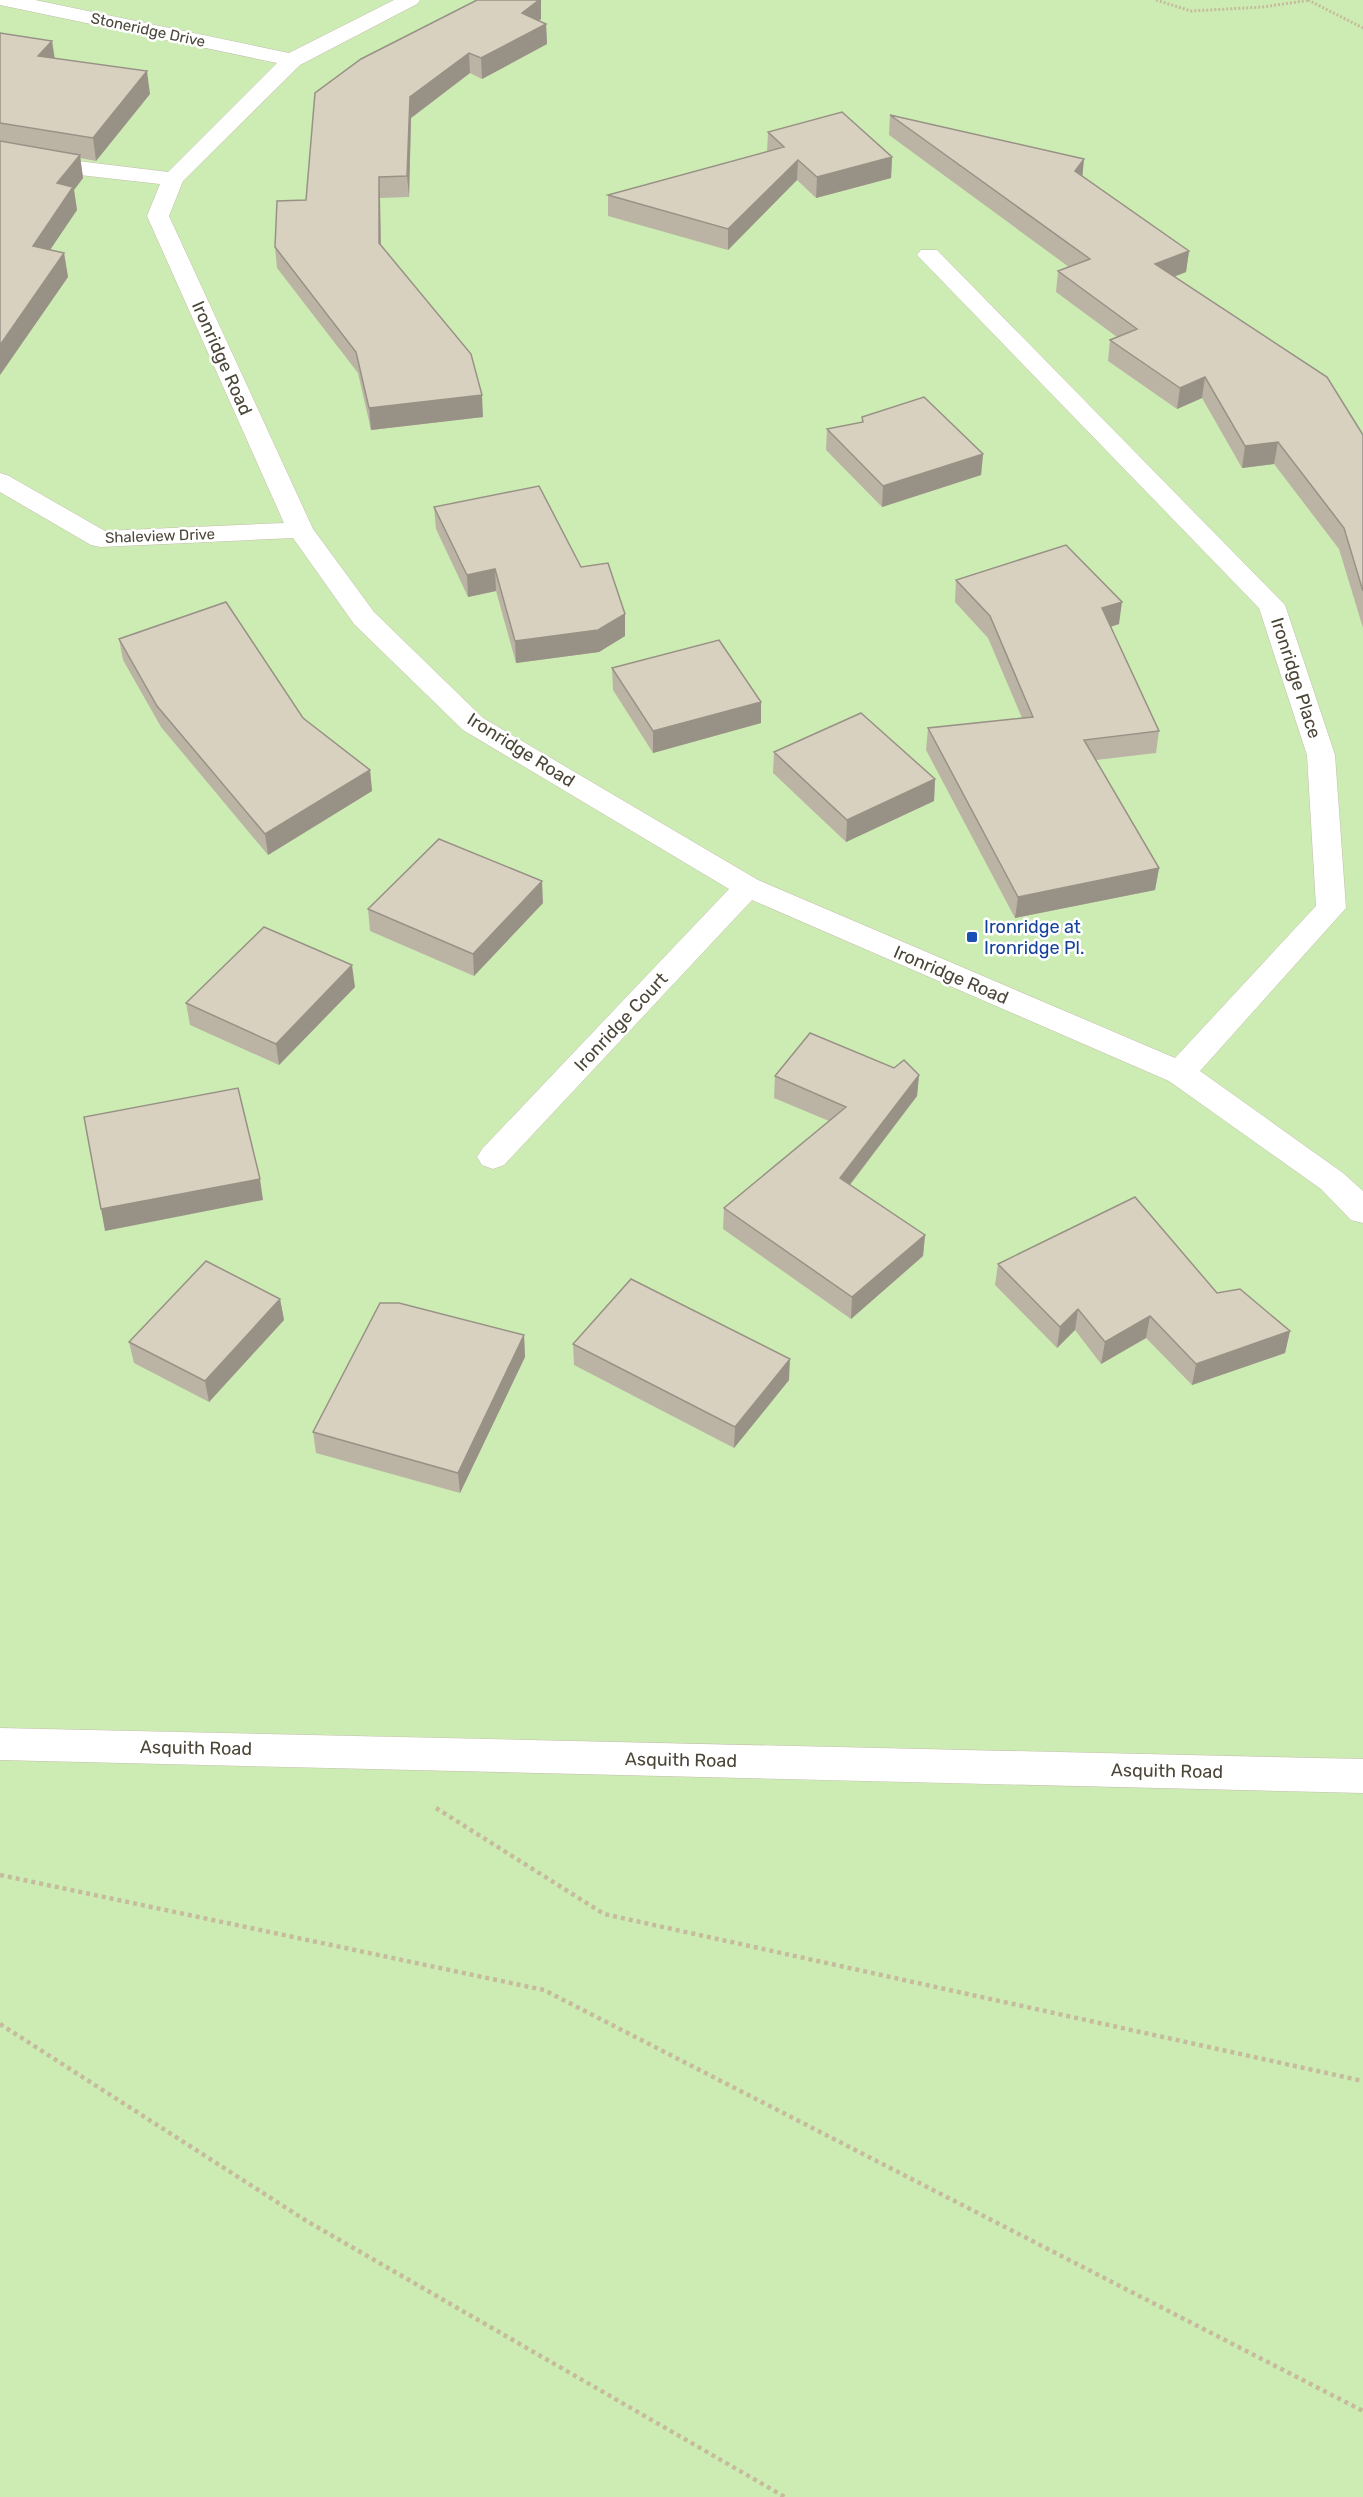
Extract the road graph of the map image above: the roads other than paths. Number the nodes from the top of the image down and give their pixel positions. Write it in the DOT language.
graph roads {
  1 [pos="5,0"];
  2 [pos="410,0"];
  3 [pos="292,60"];
  4 [pos="0,154"];
  5 [pos="173,179"];
  6 [pos="929,255"];
  7 [pos="0,481"];
  8 [pos="300,530"];
  9 [pos="748,887"];
  10 [pos="1180,1073"];
  11 [pos="493,1157"];
  12 [pos="1363,1211"];
  13 [pos="0,1744"];
  14 [pos="1363,1776"];
  1 -- 3 [label="street, Stoneridge Drive"];
  2 -- 3 [label="street, Ironridge Road"];
  3 -- 5 [label="street, Ironridge Road"];
  4 -- 5 [label="street"];
  5 -- 8 [label="street, Ironridge Road"];
  6 -- 10 [label="street, Ironridge Place"];
  7 -- 8 [label="street, Shaleview Drive"];
  8 -- 9 [label="street, Ironridge Road"];
  9 -- 10 [label="street, Ironridge Road"];
  9 -- 11 [label="street, Ironridge Court"];
  10 -- 12 [label="street, Ironridge Road"];
  13 -- 14 [label="street, Asquith Road"];
}
